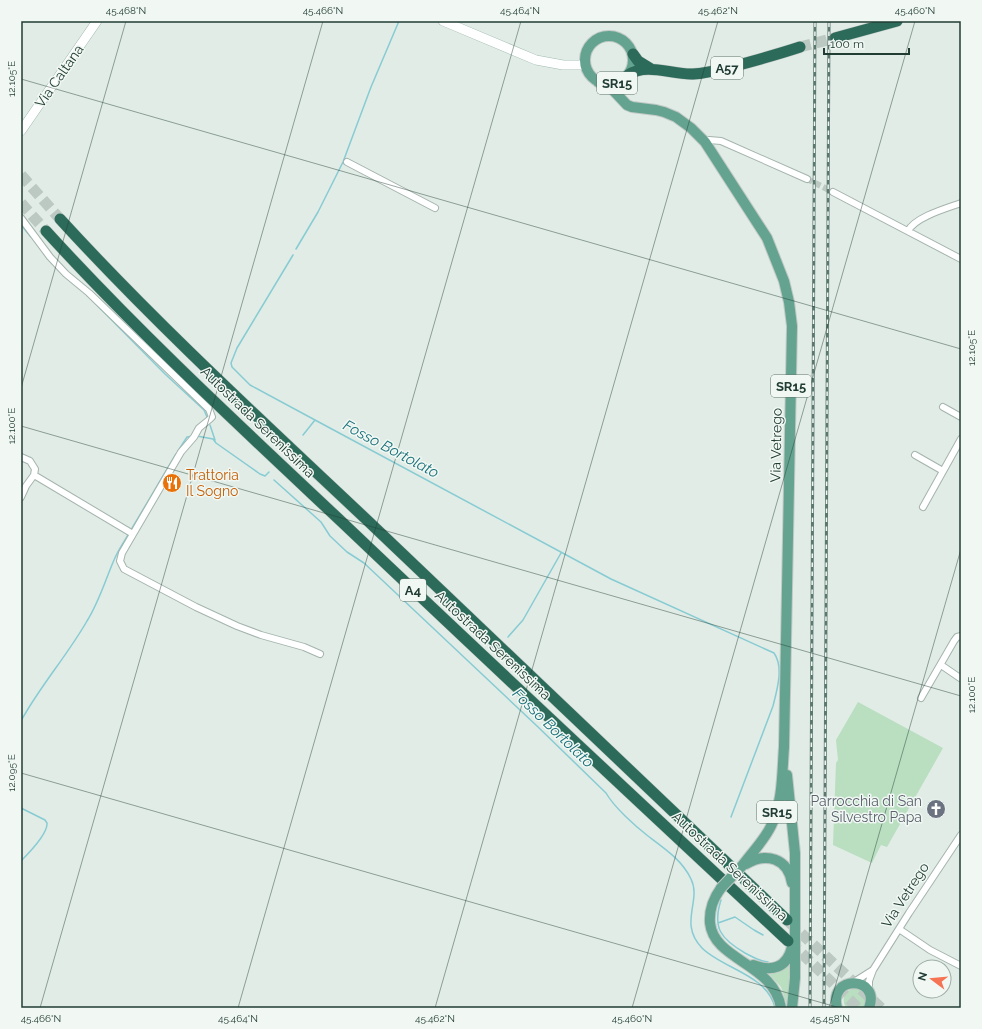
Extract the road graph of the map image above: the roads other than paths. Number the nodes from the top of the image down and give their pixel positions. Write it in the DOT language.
graph roads {
  1 [pos="97,21"];
  2 [pos="443,21"];
  3 [pos="897,21"];
  4 [pos="835,38"];
  5 [pos="800,48"];
  6 [pos="632,54"];
  7 [pos="585,65"];
  8 [pos="651,69"];
  9 [pos="627,77"];
  10 [pos="598,82"];
  11 [pos="623,100"];
  12 [pos="21,131"];
  13 [pos="705,142"];
  14 [pos="348,162"];
  15 [pos="807,179"];
  16 [pos="832,192"];
  17 [pos="961,203"];
  18 [pos="435,208"];
  19 [pos="21,218"];
  20 [pos="60,219"];
  21 [pos="46,231"];
  22 [pos="908,231"];
  23 [pos="961,259"];
  24 [pos="943,407"];
  25 [pos="961,417"];
  26 [pos="961,439"];
  27 [pos="915,455"];
  28 [pos="21,457"];
  29 [pos="943,471"];
  30 [pos="34,475"];
  31 [pos="21,497"];
  32 [pos="923,507"];
  33 [pos="130,533"];
  34 [pos="961,636"];
  35 [pos="320,654"];
  36 [pos="941,665"];
  37 [pos="960,678"];
  38 [pos="921,698"];
  39 [pos="784,747"];
  40 [pos="961,835"];
  41 [pos="742,866"];
  42 [pos="794,898"];
  43 [pos="787,920"];
  44 [pos="899,929"];
  45 [pos="791,937"];
  46 [pos="746,963"];
  47 [pos="961,966"];
  48 [pos="872,970"];
  49 [pos="854,982"];
  50 [pos="869,992"];
  51 [pos="781,1008"];
  52 [pos="792,1008"];
  53 [pos="837,1008"];
  54 [pos="869,1008"];
  1 -- 12 [label="main road, Via Caltana"];
  2 -- 7 [label="main road"];
  3 -- 4 [label="highway"];
  5 -- 8 [label="highway, A57"];
  6 -- 7 [label="main road, SR15"];
  6 -- 8 [label="highway, A57"];
  6 -- 9 [label="main road, SR15"];
  7 -- 10 [label="main road, Via Vetrego / SR15"];
  8 -- 9 [label="highway, A57"];
  9 -- 10 [label="main road, SR15"];
  9 -- 11 [label="main road"];
  10 -- 11 [label="main road, Via Vetrego"];
  11 -- 13 [label="main road, Via Vetrego / SR15"];
  13 -- 15 [label="street"];
  13 -- 39 [label="main road, Via Vetrego / SR15"];
  14 -- 18 [label="street"];
  16 -- 22 [label="street"];
  17 -- 22 [label="street"];
  19 -- 33 [label="street"];
  20 -- 43 [label="highway, Autostrada Serenissima / A4"];
  21 -- 45 [label="highway, Autostrada Serenissima / A4"];
  22 -- 23 [label="street"];
  24 -- 25 [label="street"];
  26 -- 29 [label="street"];
  27 -- 29 [label="street"];
  28 -- 30 [label="street"];
  29 -- 32 [label="street"];
  30 -- 31 [label="street"];
  30 -- 33 [label="street"];
  33 -- 35 [label="street"];
  34 -- 36 [label="street"];
  36 -- 37 [label="street"];
  36 -- 38 [label="street"];
  39 -- 41 [label="main road, Via Vetrego / SR15"];
  39 -- 42 [label="main road, Via Vetrego / SR15"];
  40 -- 44 [label="street, Via Vetrego"];
  41 -- 42 [label="main road, SR15"];
  41 -- 46 [label="main road, Via Vetrego / SR15, bridge"];
  42 -- 45 [label="main road, Via Vetrego / SR15"];
  44 -- 47 [label="street"];
  44 -- 48 [label="street, Via Vetrego"];
  45 -- 46 [label="main road, SR15"];
  45 -- 52 [label="main road, Via Vetrego / SR15"];
  46 -- 51 [label="main road, Via Vetrego / SR15"];
  48 -- 49 [label="street, Via Vetrego"];
  48 -- 50 [label="street, Via Vetrego"];
  49 -- 50 [label="main road"];
  49 -- 53 [label="main road, Via Vetrego"];
  50 -- 54 [label="main road, Via Vetrego"];
}
